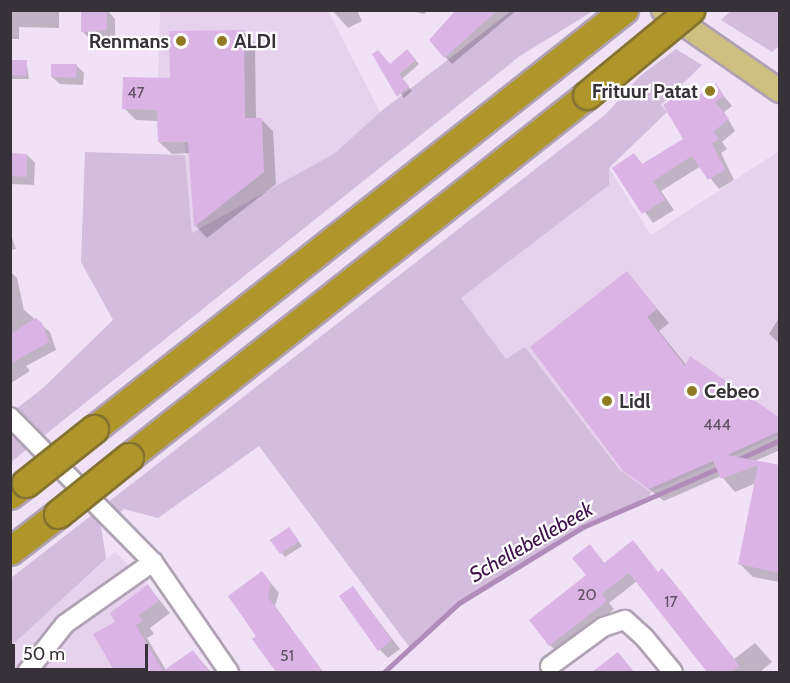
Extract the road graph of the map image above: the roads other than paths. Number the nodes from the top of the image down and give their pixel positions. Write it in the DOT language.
graph roads {
  1 [pos="624,10"];
  2 [pos="663,10"];
  3 [pos="690,10"];
  4 [pos="780,91"];
  5 [pos="10,417"];
  6 [pos="18,489"];
  7 [pos="10,551"];
  8 [pos="153,562"];
  9 [pos="550,666"];
  10 [pos="27,672"];
  11 [pos="229,672"];
  12 [pos="673,672"];
  1 -- 6 [label="highway, bridge"];
  2 -- 4 [label="main road"];
  3 -- 7 [label="highway, bridge"];
  5 -- 8 [label="street"];
  8 -- 10 [label="street"];
  8 -- 11 [label="street"];
  9 -- 12 [label="street"];
}
